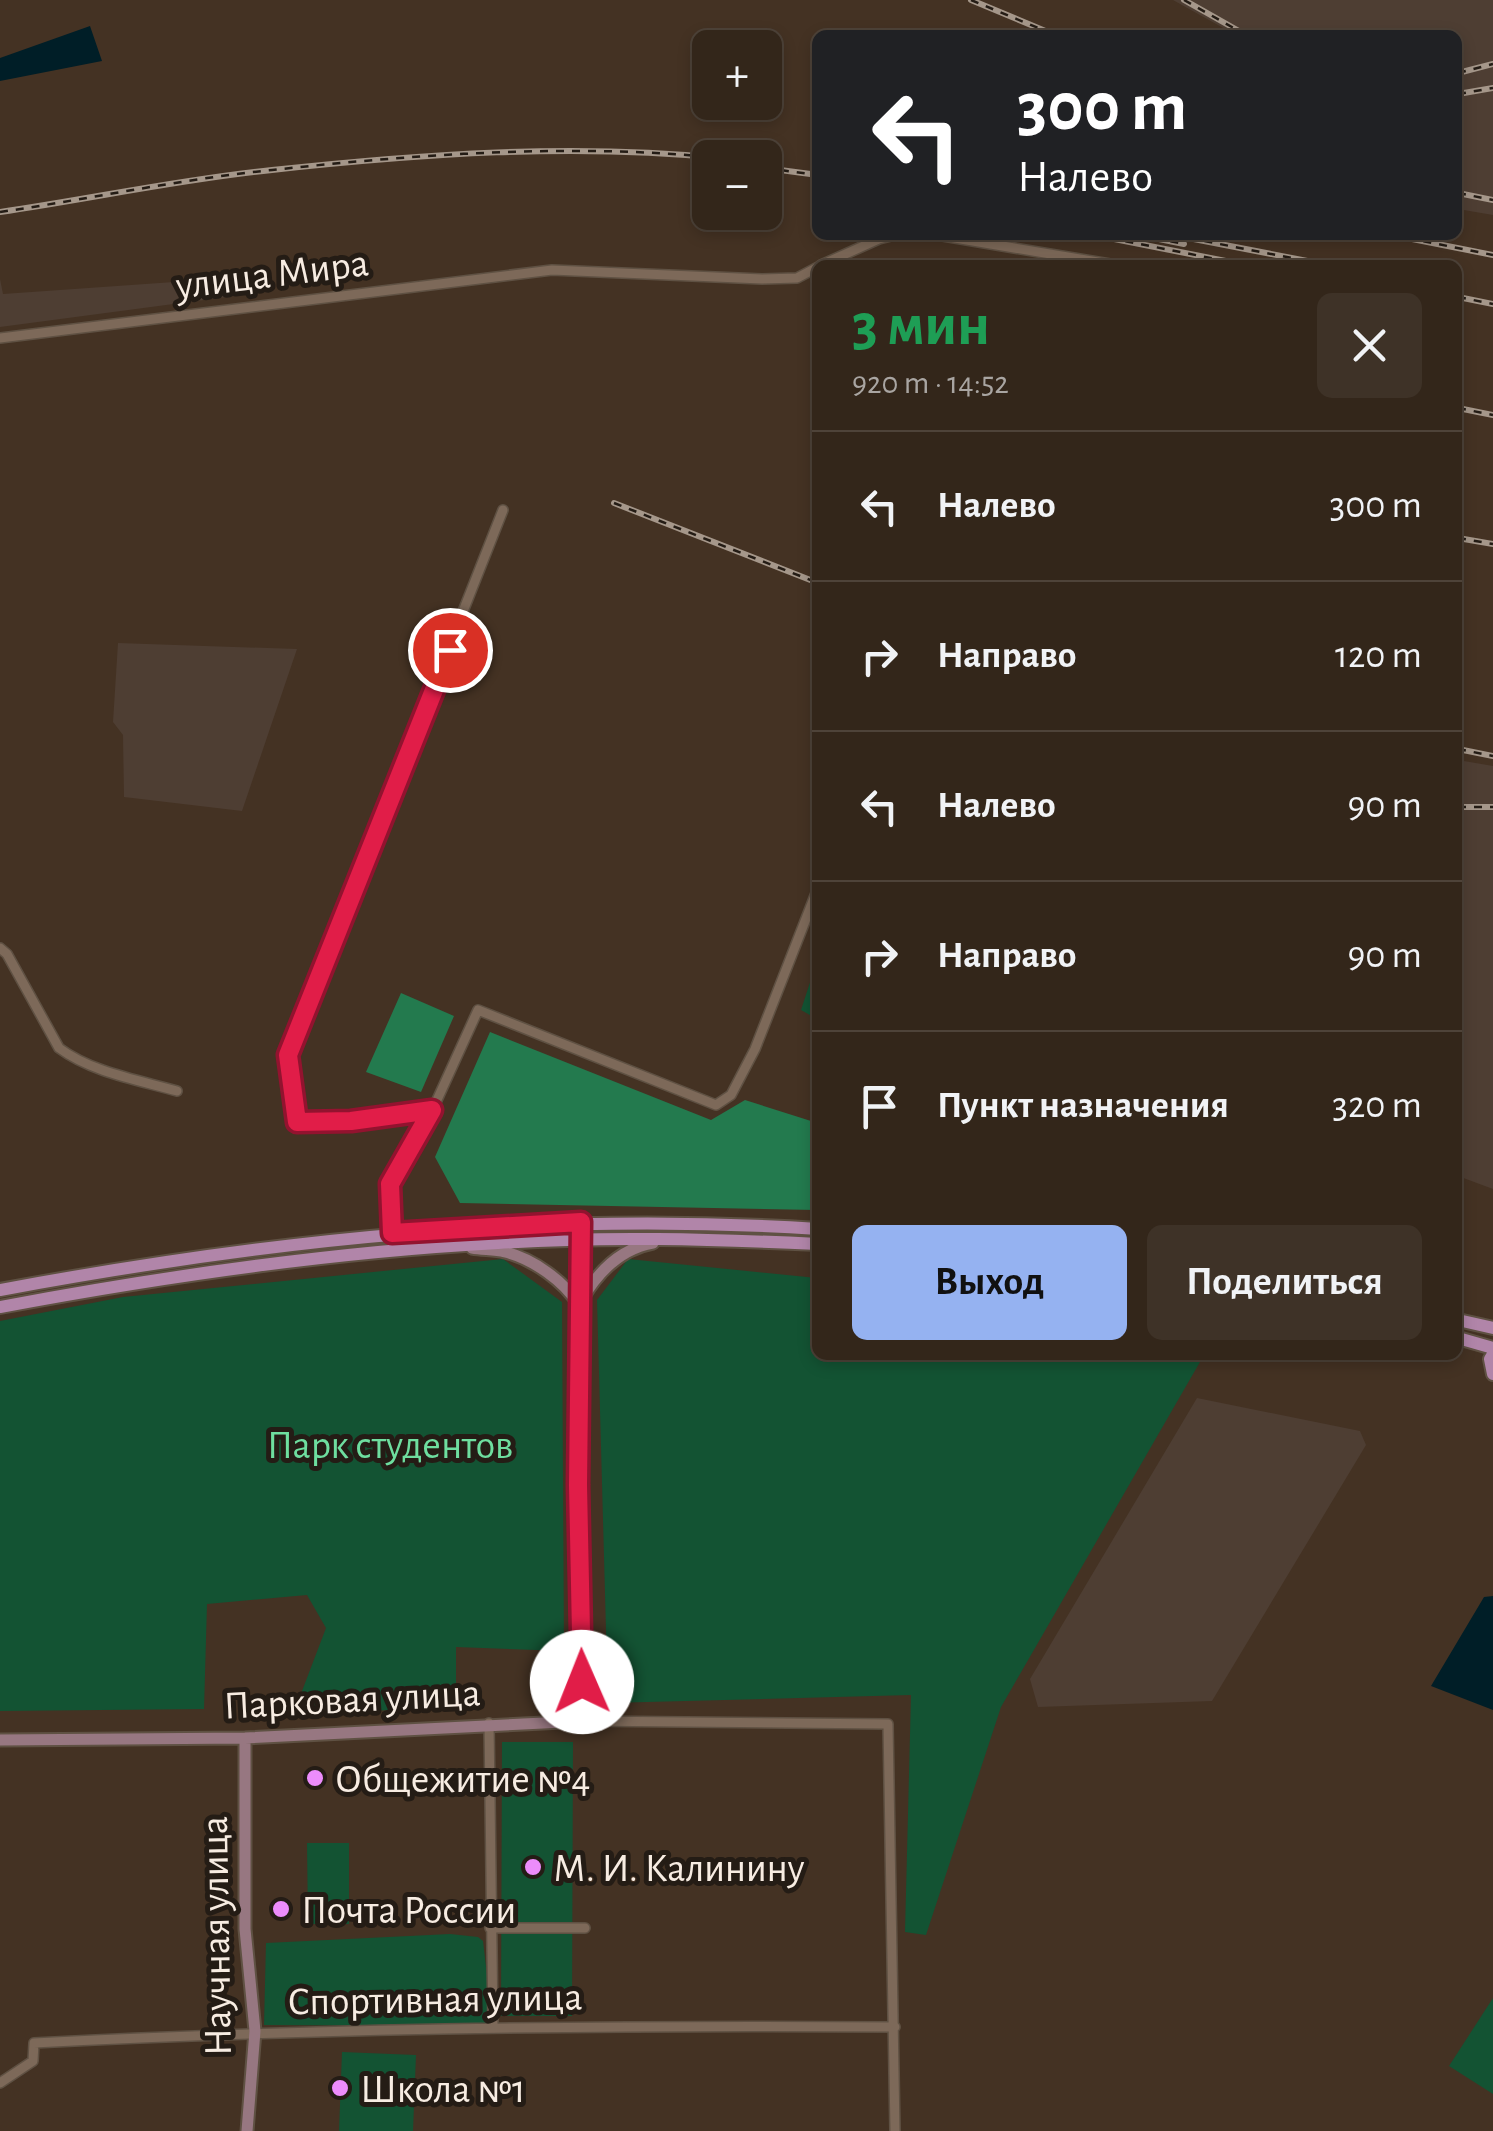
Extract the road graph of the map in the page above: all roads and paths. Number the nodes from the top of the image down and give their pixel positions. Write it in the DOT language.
graph roads {
  1 [pos="877,240"];
  2 [pos="967,240"];
  3 [pos="832,260"];
  4 [pos="1086,260"];
  5 [pos="812,270"];
  6 [pos="0,338"];
  7 [pos="503,510"];
  8 [pos="812,903"];
  9 [pos="0,948"];
  10 [pos="177,1090"];
  11 [pos="432,1110"];
  12 [pos="581,1222"];
  13 [pos="812,1229"];
  14 [pos="392,1233"];
  15 [pos="580,1240"];
  16 [pos="672,1240"];
  17 [pos="812,1244"];
  18 [pos="454,1246"];
  19 [pos="0,1290"];
  20 [pos="579,1305"];
  21 [pos="0,1307"];
  22 [pos="1462,1321"];
  23 [pos="1493,1328"];
  24 [pos="1462,1339"];
  25 [pos="1493,1351"];
  26 [pos="1493,1374"];
  27 [pos="583,1721"];
  28 [pos="490,1723"];
  29 [pos="245,1738"];
  30 [pos="0,1740"];
  31 [pos="490,1928"];
  32 [pos="585,1928"];
  33 [pos="493,2026"];
  34 [pos="895,2027"];
  35 [pos="255,2032"];
  36 [pos="0,2083"];
  37 [pos="247,2131"];
  38 [pos="895,2131"];
  1 -- 3 [label="street, улица Мира"];
  2 -- 4 [label="street"];
  5 -- 6 [label="street, улица Мира"];
  7 -- 11 [label="street"];
  8 -- 11 [label="street"];
  9 -- 10 [label="street"];
  11 -- 14 [label="street"];
  12 -- 13 [label="main road"];
  12 -- 14 [label="main road"];
  12 -- 15 [label="street"];
  14 -- 19 [label="main road"];
  15 -- 16 [label="main road"];
  15 -- 18 [label="main road"];
  15 -- 20 [label="street"];
  16 -- 17 [label="main road"];
  16 -- 20 [label="street"];
  18 -- 20 [label="street"];
  18 -- 21 [label="main road"];
  20 -- 27 [label="street"];
  22 -- 23 [label="main road"];
  24 -- 25 [label="main road"];
  25 -- 26 [label="main road"];
  27 -- 28 [label="street, Парковая улица"];
  27 -- 34 [label="street, Парковая улица"];
  28 -- 29 [label="street, Парковая улица"];
  28 -- 31 [label="street"];
  29 -- 30 [label="street, Парковая улица"];
  29 -- 35 [label="street, Научная улица"];
  31 -- 32 [label="street"];
  31 -- 33 [label="street"];
  33 -- 34 [label="street, Спортивная улица"];
  33 -- 35 [label="street, Спортивная улица"];
  34 -- 38 [label="street"];
  35 -- 36 [label="street, Спортивная улица"];
  35 -- 37 [label="street, Научная улица"];
}
